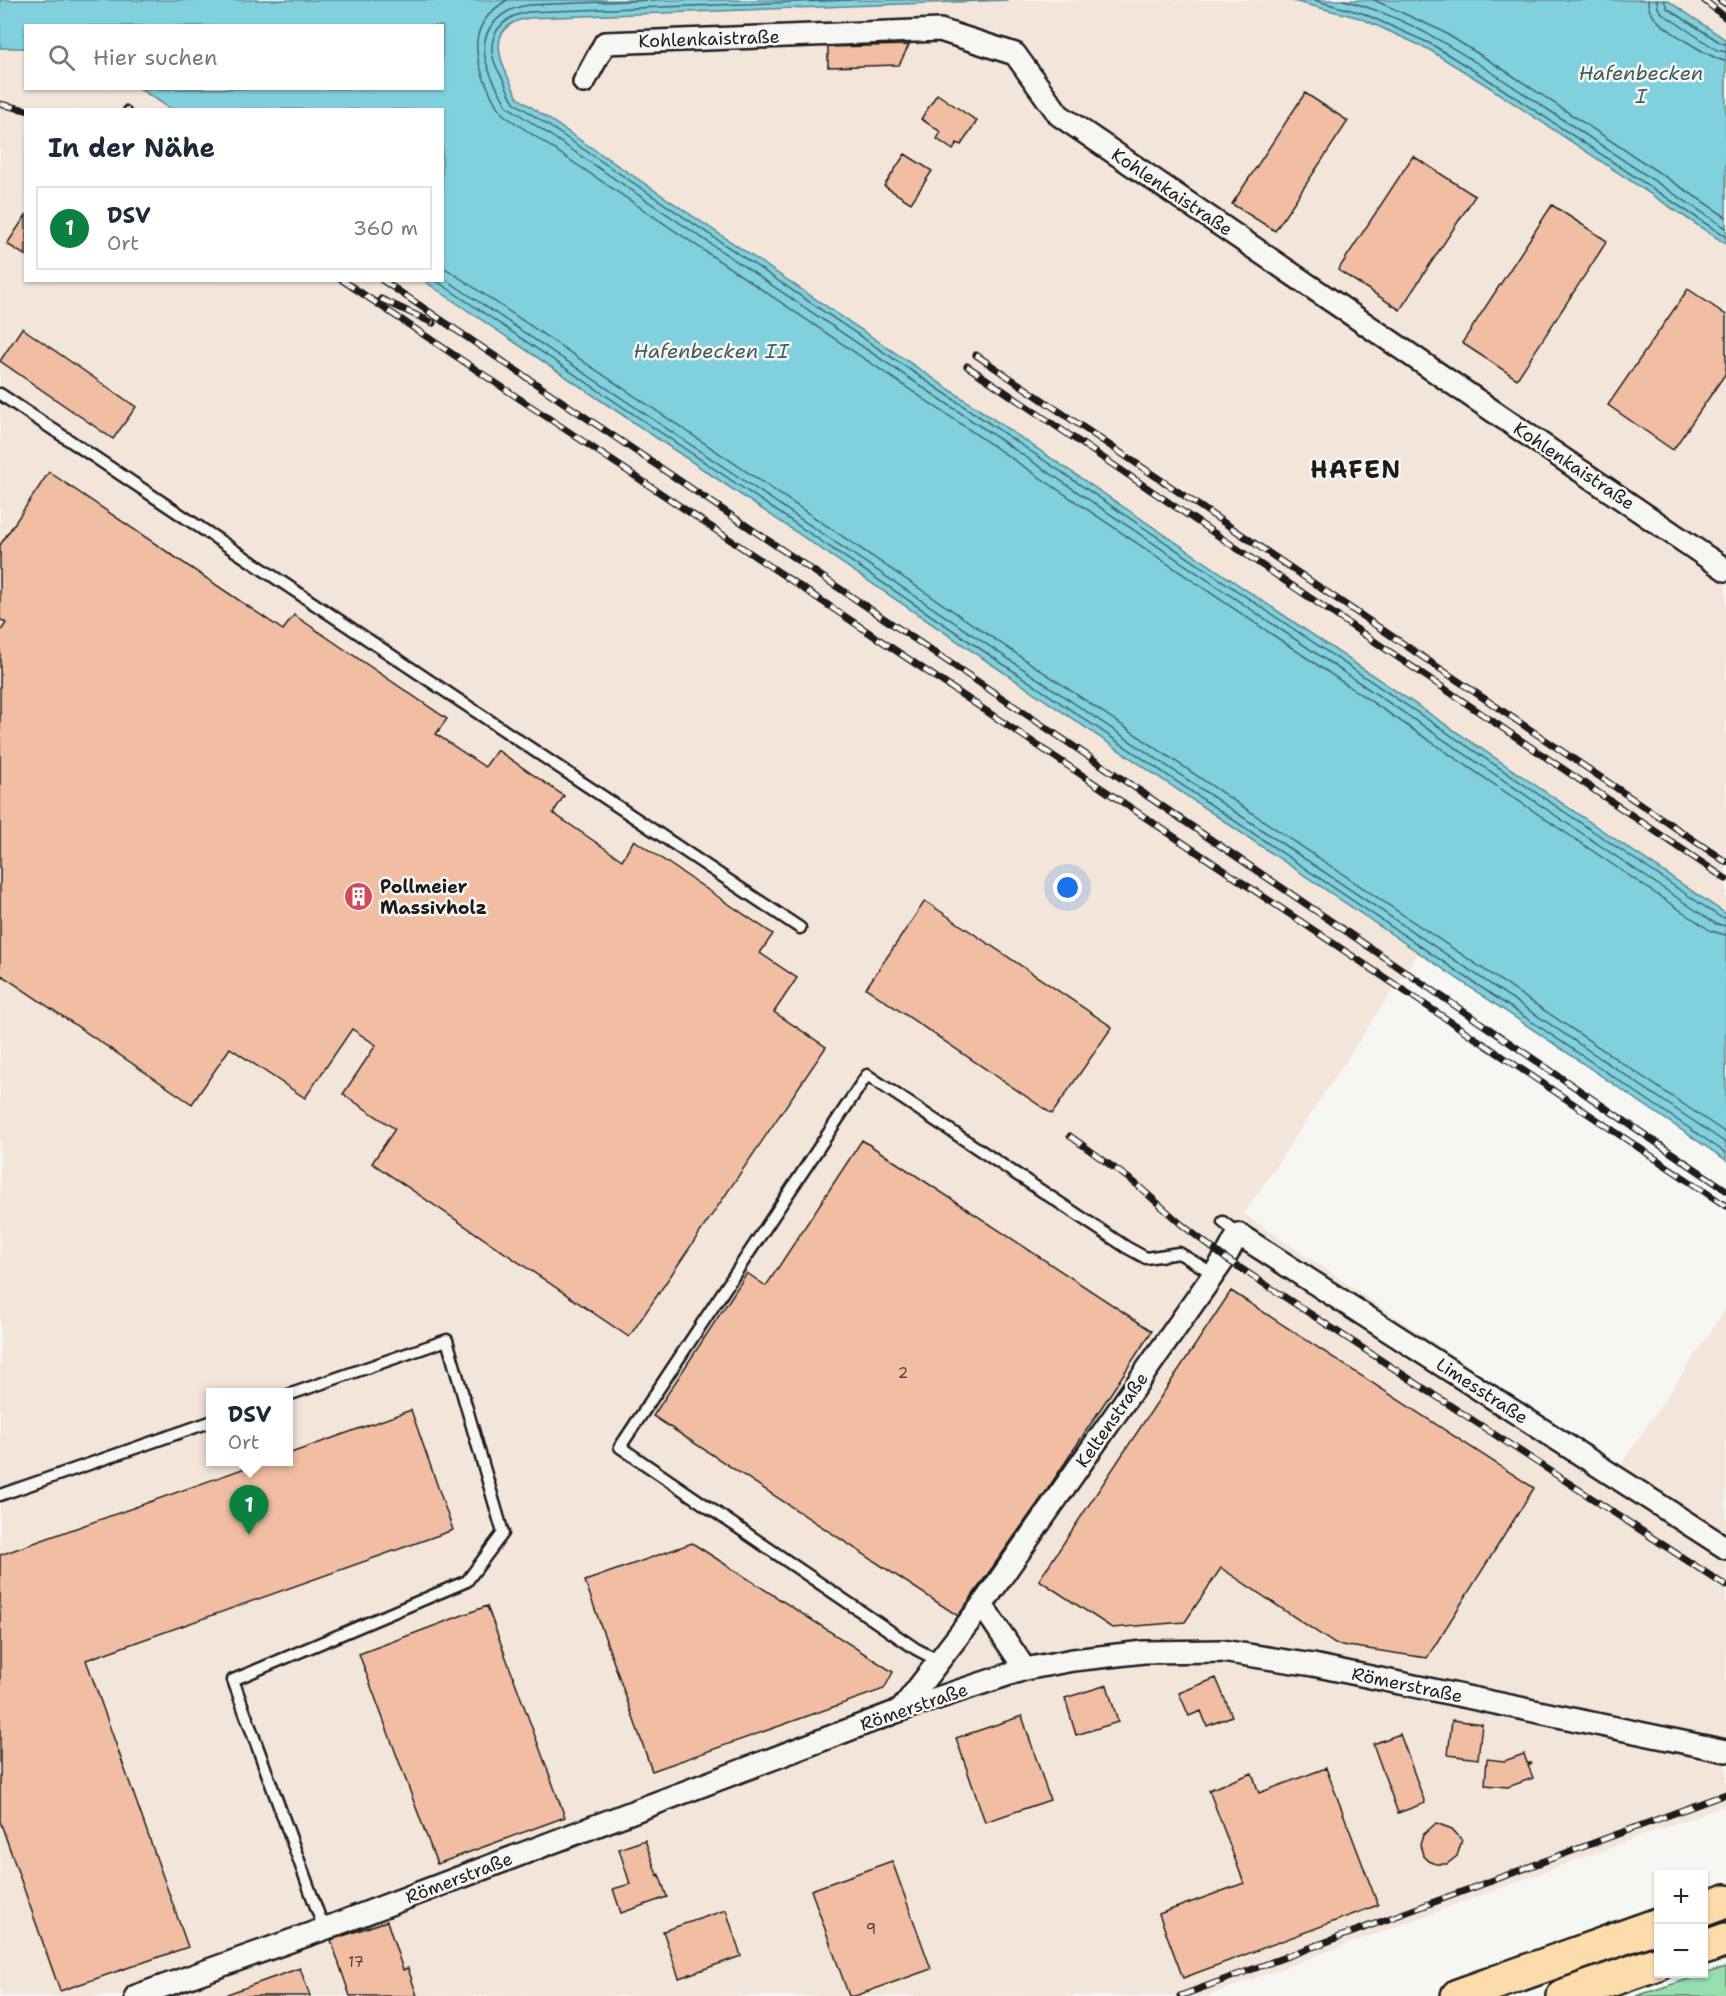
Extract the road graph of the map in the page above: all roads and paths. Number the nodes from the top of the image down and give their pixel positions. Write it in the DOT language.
graph roads {
  1 [pos="584,82"];
  2 [pos="0,394"];
  3 [pos="1726,570"];
  4 [pos="800,928"];
  5 [pos="1231,1228"];
  6 [pos="1214,1274"];
  7 [pos="293,1393"];
  8 [pos="206,1423"];
  9 [pos="0,1495"];
  10 [pos="1726,1548"];
  11 [pos="982,1605"];
  12 [pos="939,1661"];
  13 [pos="1025,1669"];
  14 [pos="901,1710"];
  15 [pos="1726,1751"];
  16 [pos="1726,1901"];
  17 [pos="1708,1908"];
  18 [pos="1654,1927"];
  19 [pos="324,1929"];
  20 [pos="1726,1940"];
  21 [pos="1708,1947"];
  22 [pos="1654,1965"];
  23 [pos="140,1995"];
  24 [pos="1458,1996"];
  25 [pos="1564,1996"];
  1 -- 3 [label="street, Kohlenkaistraße"];
  2 -- 4 [label="lane"];
  5 -- 6 [label="street, Keltenstraße"];
  5 -- 10 [label="street, Limesstraße"];
  6 -- 11 [label="street, Keltenstraße"];
  6 -- 12 [label="lane"];
  7 -- 19 [label="lane"];
  8 -- 9 [label="lane"];
  11 -- 12 [label="street, Keltenstraße"];
  11 -- 13 [label="street"];
  12 -- 14 [label="street, Keltenstraße"];
  13 -- 14 [label="street, Römerstraße"];
  13 -- 15 [label="street, Römerstraße"];
  14 -- 19 [label="street, Römerstraße"];
  16 -- 17 [label="main road"];
  18 -- 24 [label="main road"];
  19 -- 23 [label="street, Römerstraße"];
  20 -- 21 [label="main road"];
  22 -- 25 [label="main road"];
}
